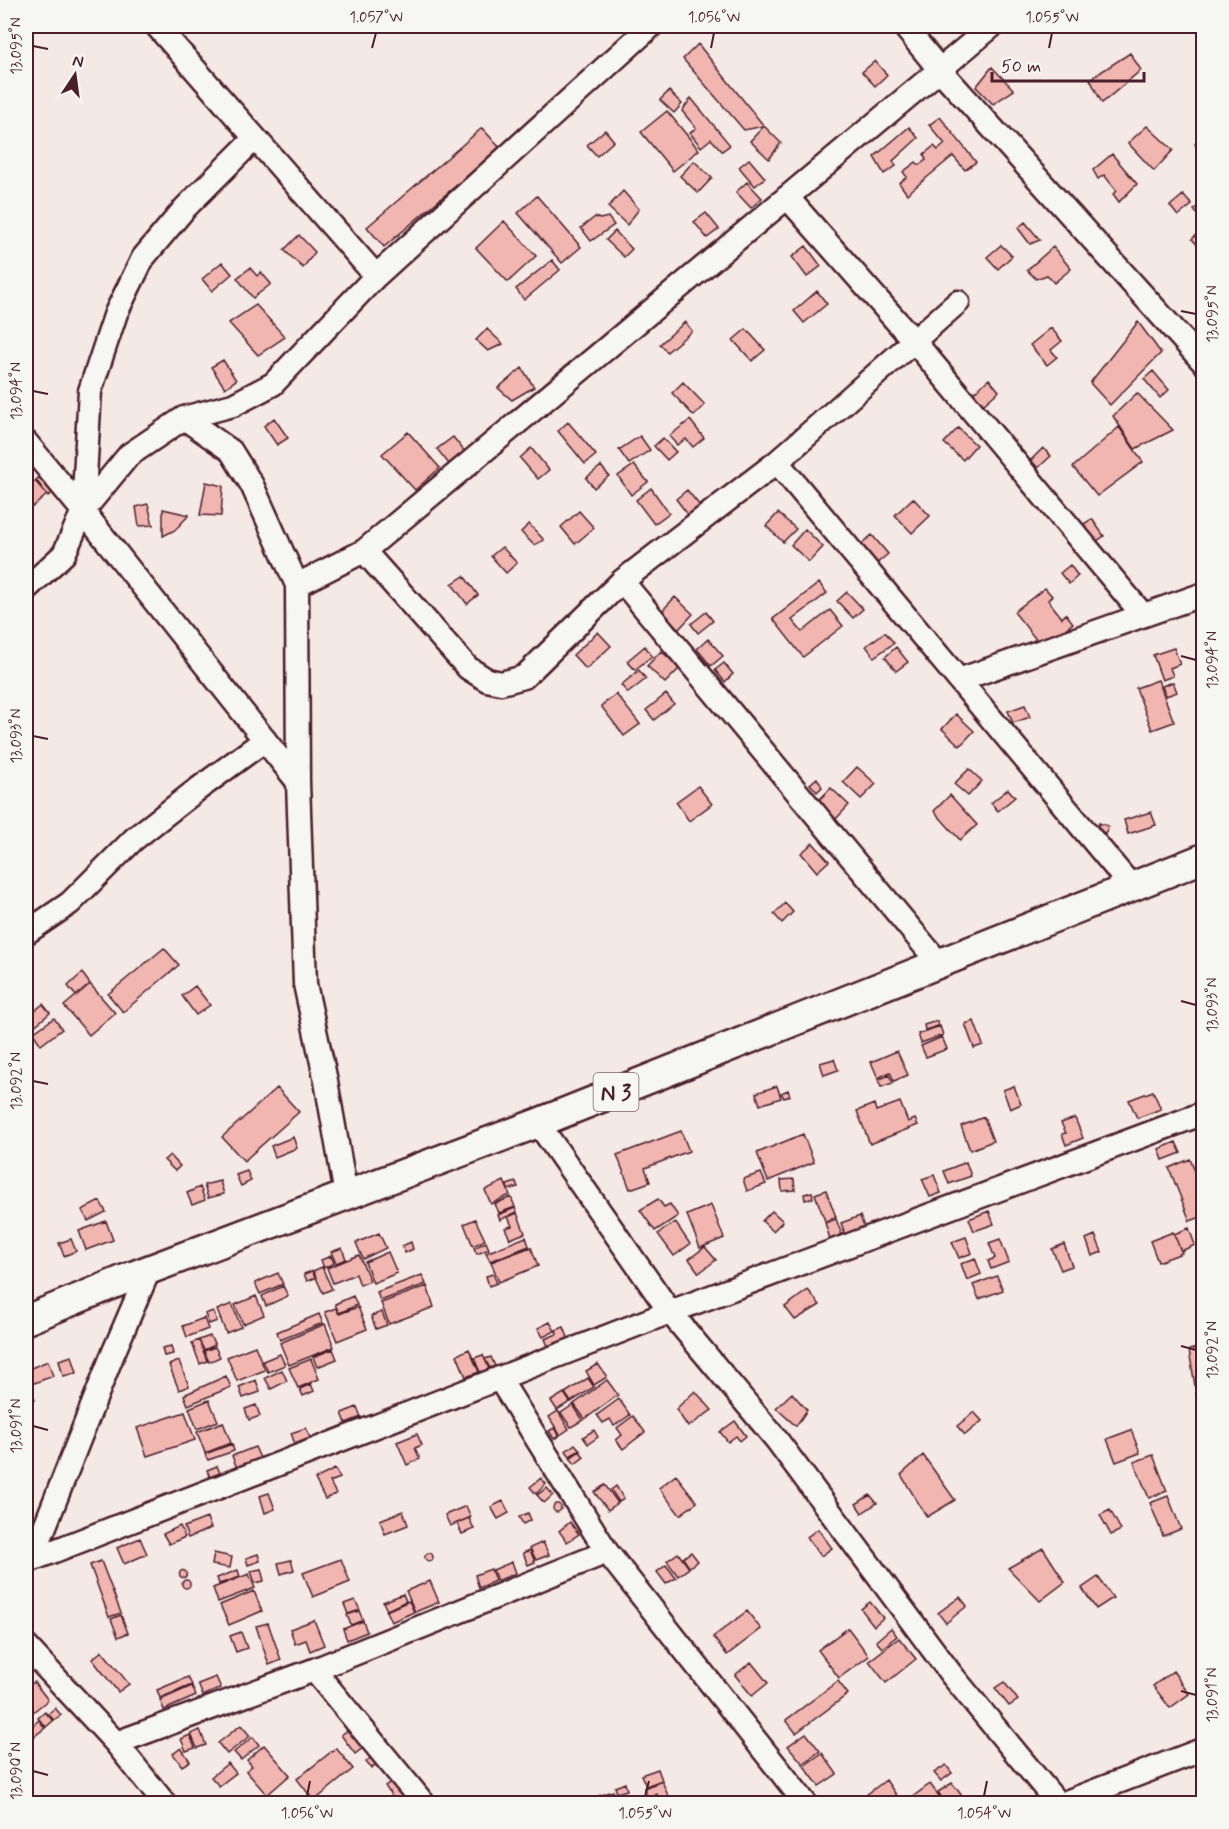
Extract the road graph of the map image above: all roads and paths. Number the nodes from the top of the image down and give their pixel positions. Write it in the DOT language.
graph roads {
  1 [pos="157,26"];
  2 [pos="651,26"];
  3 [pos="904,26"];
  4 [pos="992,26"];
  5 [pos="939,69"];
  6 [pos="255,138"];
  7 [pos="787,197"];
  8 [pos="376,276"];
  9 [pos="958,302"];
  10 [pos="914,341"];
  11 [pos="1203,363"];
  12 [pos="184,418"];
  13 [pos="26,442"];
  14 [pos="777,462"];
  15 [pos="83,511"];
  16 [pos="364,551"];
  17 [pos="622,581"];
  18 [pos="297,585"];
  19 [pos="26,589"];
  20 [pos="1203,594"];
  21 [pos="1143,615"];
  22 [pos="959,680"];
  23 [pos="265,740"];
  24 [pos="298,782"];
  25 [pos="1203,858"];
  26 [pos="1131,886"];
  27 [pos="26,933"];
  28 [pos="938,962"];
  29 [pos="1203,1113"];
  30 [pos="537,1123"];
  31 [pos="346,1195"];
  32 [pos="149,1270"];
  33 [pos="670,1312"];
  34 [pos="26,1320"];
  35 [pos="499,1378"];
  36 [pos="607,1552"];
  37 [pos="29,1560"];
  38 [pos="26,1646"];
  39 [pos="314,1670"];
  40 [pos="116,1743"];
  41 [pos="1203,1749"];
  42 [pos="165,1803"];
  43 [pos="424,1803"];
  44 [pos="806,1803"];
  45 [pos="1060,1803"];
  1 -- 6 [label="street"];
  2 -- 8 [label="street"];
  3 -- 5 [label="street"];
  4 -- 5 [label="street"];
  5 -- 7 [label="street"];
  5 -- 11 [label="street"];
  6 -- 8 [label="street"];
  6 -- 15 [label="street"];
  7 -- 10 [label="street"];
  7 -- 16 [label="street"];
  8 -- 12 [label="street"];
  9 -- 10 [label="street"];
  10 -- 14 [label="street"];
  10 -- 21 [label="street"];
  12 -- 15 [label="street"];
  12 -- 18 [label="street"];
  13 -- 15 [label="street"];
  14 -- 17 [label="street"];
  14 -- 22 [label="street"];
  15 -- 19 [label="street"];
  15 -- 23 [label="street"];
  16 -- 17 [label="street"];
  16 -- 18 [label="street"];
  17 -- 28 [label="street"];
  18 -- 24 [label="street"];
  20 -- 21 [label="street"];
  21 -- 22 [label="street"];
  22 -- 26 [label="street"];
  23 -- 24 [label="street"];
  23 -- 27 [label="street"];
  24 -- 31 [label="street"];
  25 -- 26 [label="main road, N 3"];
  26 -- 28 [label="main road, N 3"];
  28 -- 30 [label="main road, N 3"];
  29 -- 33 [label="street"];
  30 -- 31 [label="main road, N 3"];
  30 -- 33 [label="street"];
  31 -- 32 [label="main road, N 3"];
  32 -- 34 [label="main road, N 3"];
  32 -- 37 [label="street"];
  33 -- 35 [label="street"];
  33 -- 45 [label="street"];
  35 -- 36 [label="street"];
  35 -- 37 [label="street"];
  36 -- 39 [label="street"];
  36 -- 44 [label="street"];
  38 -- 40 [label="street"];
  39 -- 40 [label="street"];
  39 -- 43 [label="street"];
  40 -- 42 [label="street"];
  41 -- 45 [label="street"];
}
